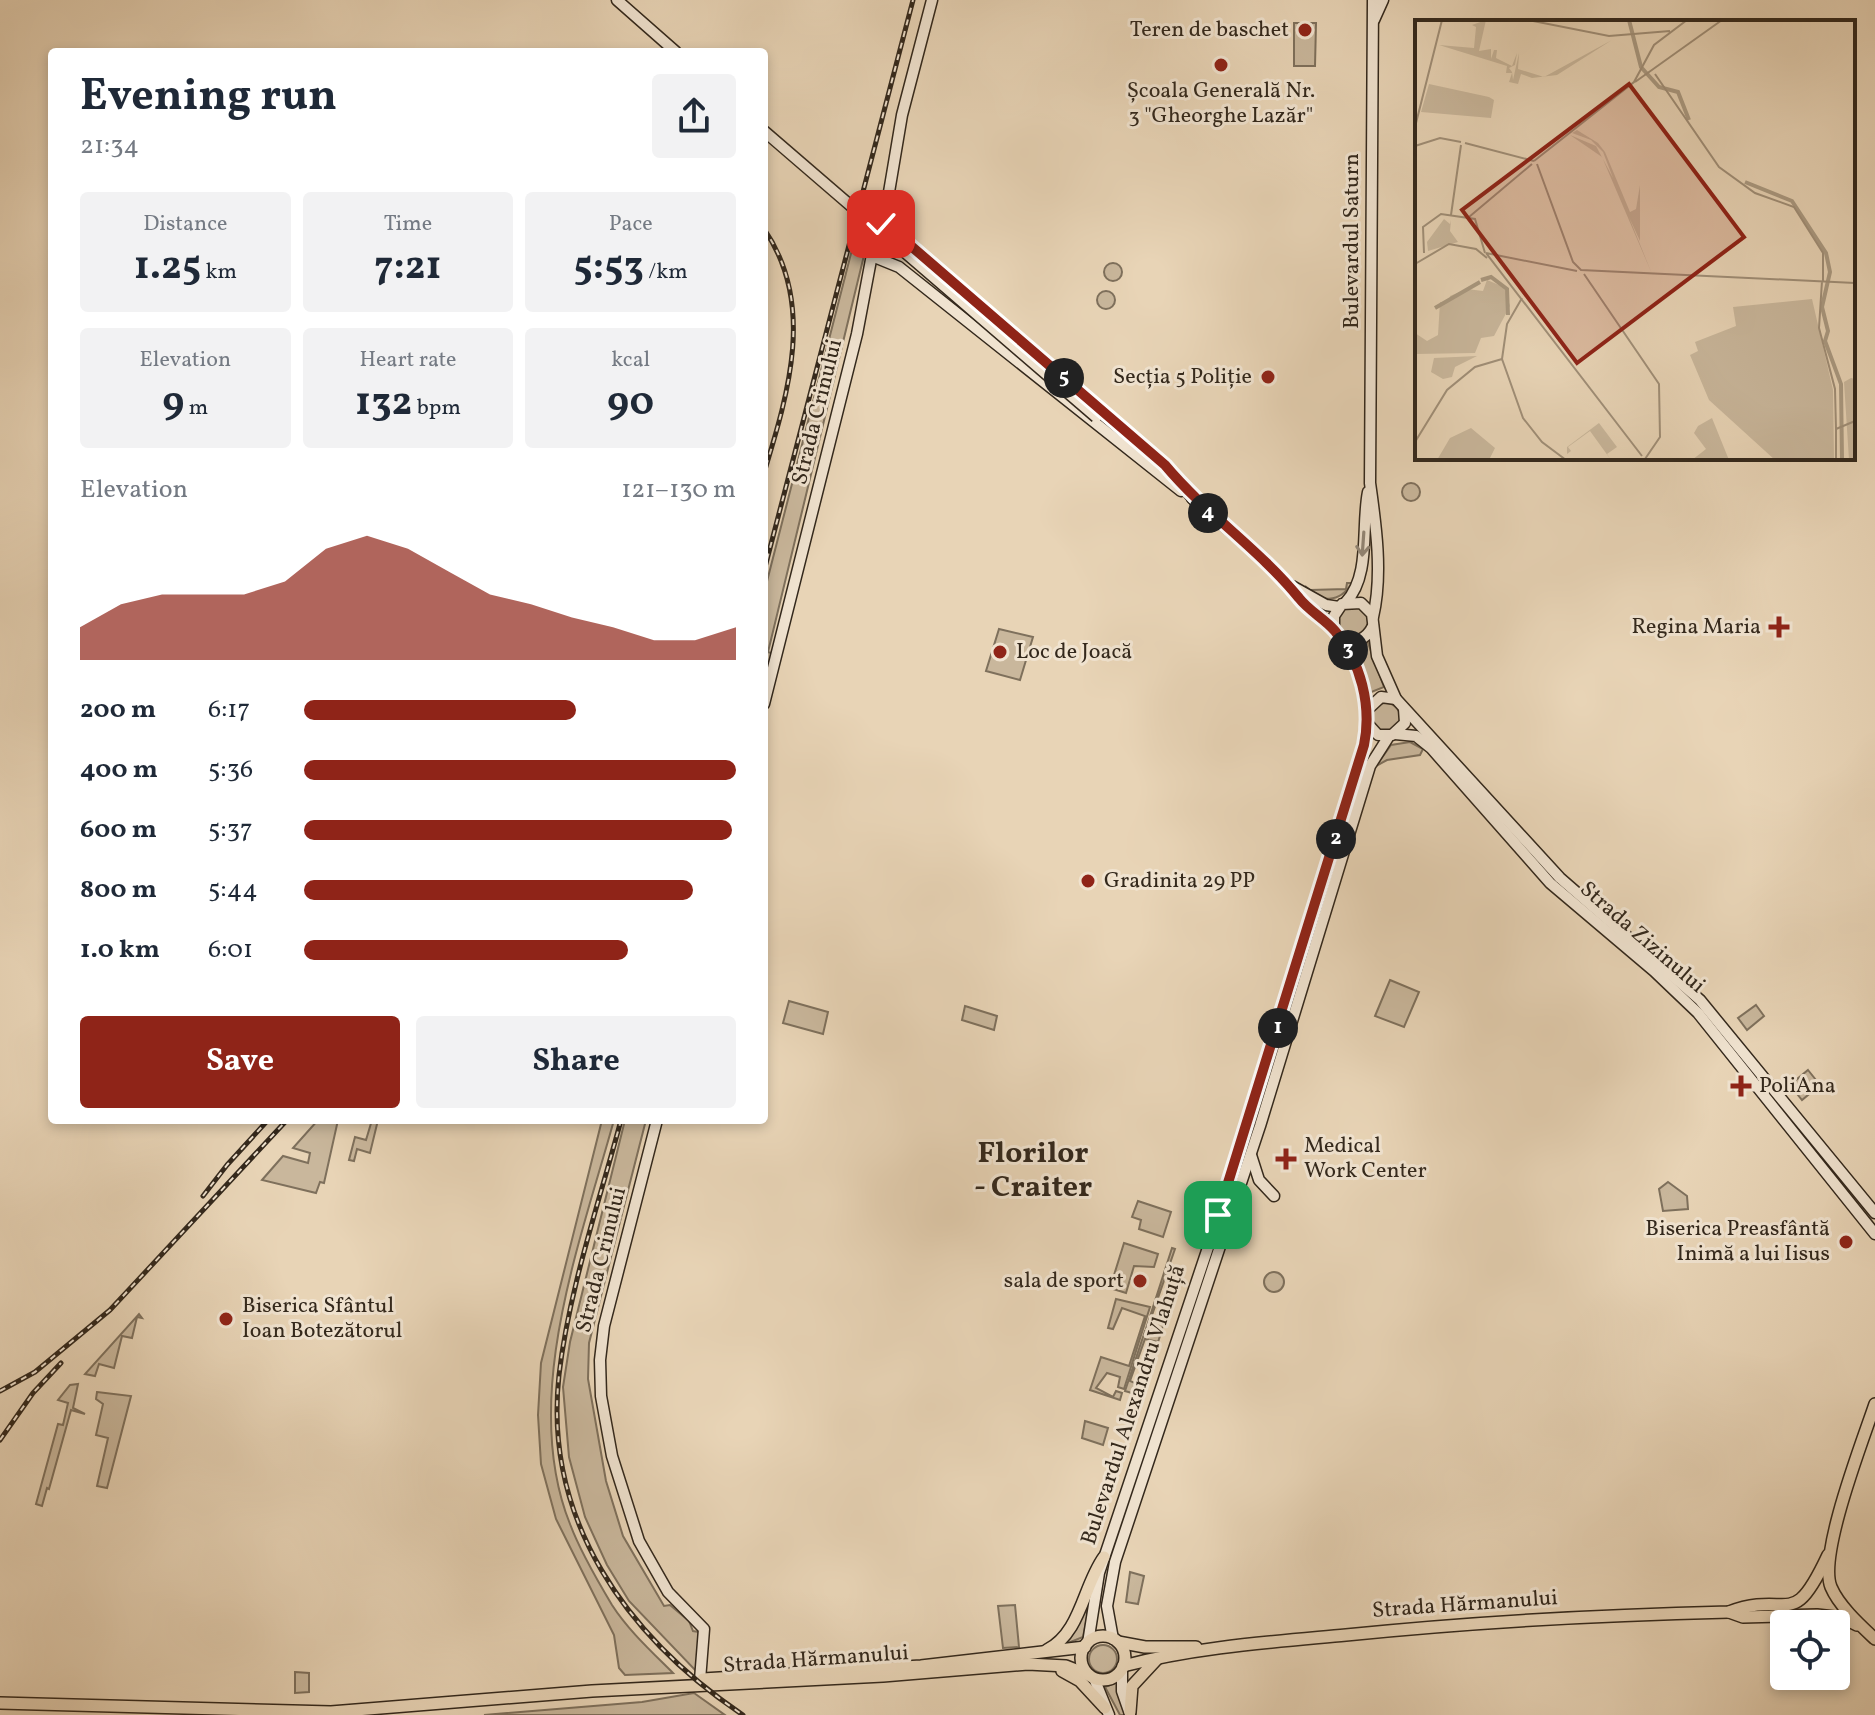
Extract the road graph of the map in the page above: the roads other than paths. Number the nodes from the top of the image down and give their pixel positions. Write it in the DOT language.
graph roads {
  1 [pos="617,0"];
  2 [pos="932,0"];
  3 [pos="1373,0"];
  4 [pos="1383,0"];
  5 [pos="1373,21"];
  6 [pos="671,48"];
  7 [pos="768,134"];
  8 [pos="882,221"];
  9 [pos="872,256"];
  10 [pos="1370,483"];
  11 [pos="1195,501"];
  12 [pos="1290,585"];
  13 [pos="1342,604"];
  14 [pos="1373,622"];
  15 [pos="1337,632"];
  16 [pos="768,688"];
  17 [pos="1396,699"];
  18 [pos="1404,709"];
  19 [pos="1367,710"];
  20 [pos="1368,724"];
  21 [pos="1392,735"];
  22 [pos="656,1124"];
  23 [pos="1251,1155"];
  24 [pos="1274,1196"];
  25 [pos="1875,1213"];
  26 [pos="1875,1234"];
  27 [pos="1875,1404"];
  28 [pos="1828,1555"];
  29 [pos="1104,1557"];
  30 [pos="1729,1612"];
  31 [pos="1863,1628"];
  32 [pos="1875,1639"];
  33 [pos="1115,1640"];
  34 [pos="1086,1645"];
  35 [pos="1204,1648"];
  36 [pos="1036,1654"];
  37 [pos="1159,1657"];
  38 [pos="1051,1665"];
  39 [pos="1122,1667"];
  40 [pos="1092,1676"];
  41 [pos="700,1680"];
  42 [pos="592,1691"];
  43 [pos="0,1703"];
  44 [pos="1107,1711"];
  45 [pos="1130,1714"];
  1 -- 6 [label="main road"];
  2 -- 8 [label="main road, Strada Crinului"];
  3 -- 5 [label="main road, Bulevardul Saturn"];
  4 -- 5 [label="main road"];
  5 -- 10 [label="main road, Bulevardul Saturn"];
  7 -- 11 [label="main road, bridge"];
  8 -- 9 [label="main road, Strada Crinului"];
  8 -- 11 [label="main road"];
  9 -- 11 [label="main road"];
  9 -- 16 [label="main road, Strada Crinului"];
  10 -- 13 [label="main road, Bulevardul Saturn, one-way"];
  10 -- 14 [label="main road, Bulevardul Saturn"];
  11 -- 12 [label="main road"];
  12 -- 13 [label="main road"];
  12 -- 15 [label="main road"];
  13 -- 14 [label="main road"];
  13 -- 15 [label="main road"];
  14 -- 15 [label="main road"];
  14 -- 17 [label="main road, Bulevardul Saturn"];
  15 -- 19 [label="main road"];
  17 -- 18 [label="main road"];
  17 -- 19 [label="main road"];
  18 -- 21 [label="main road"];
  18 -- 25 [label="main road, Strada Zizinului"];
  19 -- 20 [label="main road"];
  20 -- 21 [label="main road"];
  20 -- 29 [label="main road, Bulevardul Alexandru Vlahuță"];
  21 -- 23 [label="main road, Bulevardul Alexandru Vlahuță"];
  21 -- 26 [label="main road, Strada Zizinului"];
  22 -- 41 [label="main road, Strada Crinului"];
  23 -- 24 [label="main road"];
  23 -- 33 [label="main road, Bulevardul Alexandru Vlahuță"];
  27 -- 28 [label="main road"];
  28 -- 30 [label="main road, Strada Hărmanului"];
  28 -- 31 [label="main road"];
  29 -- 34 [label="main road, Bulevardul Alexandru Vlahuță"];
  29 -- 36 [label="main road"];
  30 -- 31 [label="main road, Strada Hărmanului"];
  30 -- 35 [label="main road, Strada Hărmanului"];
  31 -- 32 [label="main road"];
  33 -- 34 [label="main road"];
  33 -- 35 [label="main road, Strada Hărmanului"];
  33 -- 39 [label="main road"];
  34 -- 36 [label="main road, Strada Hărmanului"];
  34 -- 40 [label="main road"];
  35 -- 37 [label="main road, Strada Hărmanului"];
  36 -- 41 [label="main road, Strada Hărmanului"];
  37 -- 39 [label="main road, Strada Hărmanului"];
  37 -- 45 [label="main road"];
  38 -- 40 [label="main road, Strada Hărmanului"];
  38 -- 42 [label="main road, Strada Hărmanului"];
  38 -- 44 [label="main road"];
  39 -- 40 [label="main road"];
  39 -- 45 [label="main road"];
  40 -- 44 [label="main road"];
  41 -- 42 [label="main road, Strada Hărmanului"];
  42 -- 43 [label="main road, Strada Hărmanului"];
}
